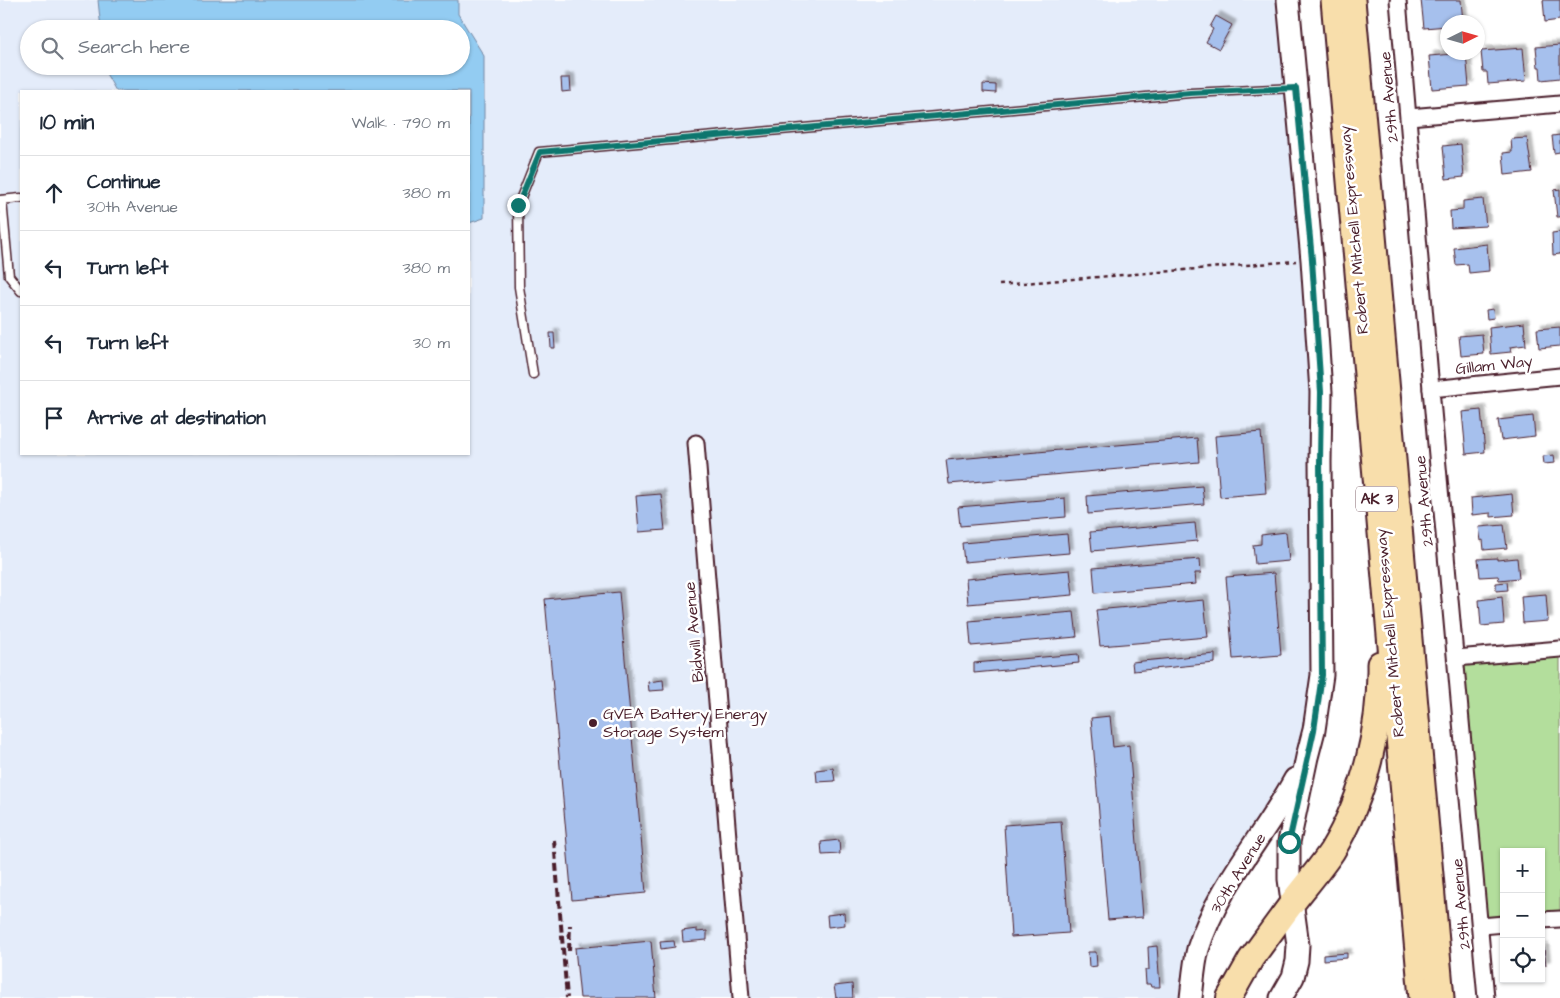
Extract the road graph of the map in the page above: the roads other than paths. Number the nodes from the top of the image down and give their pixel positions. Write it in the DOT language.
graph roads {
  1 [pos="1288,0"];
  2 [pos="1334,0"];
  3 [pos="1352,0"];
  4 [pos="1398,0"];
  5 [pos="1296,88"];
  6 [pos="1560,104"];
  7 [pos="1408,117"];
  8 [pos="20,198"];
  9 [pos="1,200"];
  10 [pos="20,290"];
  11 [pos="533,374"];
  12 [pos="1560,376"];
  13 [pos="1431,389"];
  14 [pos="696,443"];
  15 [pos="1374,461"];
  16 [pos="1560,649"];
  17 [pos="1456,658"];
  18 [pos="1307,756"];
  19 [pos="1432,890"];
  20 [pos="1292,903"];
  21 [pos="1560,919"];
  22 [pos="1545,920"];
  23 [pos="1500,924"];
  24 [pos="1481,926"];
  25 [pos="741,998"];
  26 [pos="1191,998"];
  27 [pos="1229,998"];
  28 [pos="1281,998"];
  29 [pos="1422,998"];
  30 [pos="1441,998"];
  31 [pos="1446,998"];
  32 [pos="1486,998"];
  1 -- 5 [label="main road, 30th Avenue"];
  2 -- 15 [label="highway, Robert Mitchell Expressway / AK 3"];
  3 -- 19 [label="highway, Robert Mitchell Expressway / AK 3"];
  4 -- 7 [label="street, 29th Avenue"];
  5 -- 11 [label="lane"];
  5 -- 18 [label="main road, 30th Avenue"];
  6 -- 7 [label="street"];
  7 -- 13 [label="street, 29th Avenue"];
  8 -- 9 [label="lane"];
  9 -- 10 [label="lane"];
  12 -- 13 [label="street, Gillam Way"];
  13 -- 17 [label="street, 29th Avenue"];
  14 -- 25 [label="street, Bidwill Avenue"];
  15 -- 20 [label="highway"];
  15 -- 29 [label="highway, Robert Mitchell Expressway / AK 3"];
  16 -- 17 [label="street"];
  17 -- 24 [label="street, 29th Avenue"];
  18 -- 20 [label="main road, 30th Avenue"];
  18 -- 26 [label="main road, 30th Avenue"];
  19 -- 30 [label="highway, Robert Mitchell Expressway / AK 3"];
  19 -- 31 [label="highway"];
  20 -- 27 [label="main road"];
  20 -- 28 [label="main road, 30th Avenue"];
  21 -- 22 [label="street"];
  23 -- 24 [label="street"];
  24 -- 32 [label="street, 29th Avenue"];
}
